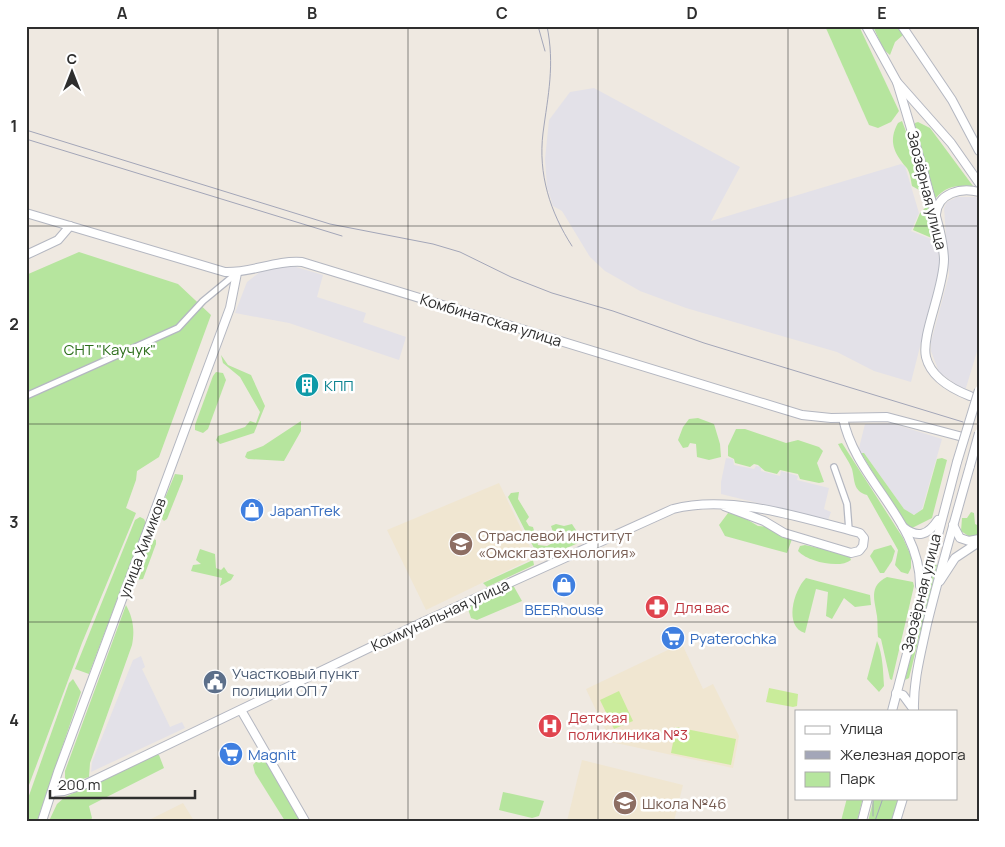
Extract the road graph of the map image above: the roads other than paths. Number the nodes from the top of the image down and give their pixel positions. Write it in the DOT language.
graph roads {
  1 [pos="866,26"];
  2 [pos="902,26"];
  3 [pos="897,82"];
  4 [pos="979,152"];
  5 [pos="979,183"];
  6 [pos="979,192"];
  7 [pos="26,213"];
  8 [pos="936,216"];
  9 [pos="70,226"];
  10 [pos="26,255"];
  11 [pos="237,273"];
  12 [pos="979,390"];
  13 [pos="26,396"];
  14 [pos="970,396"];
  15 [pos="843,418"];
  16 [pos="979,434"];
  17 [pos="958,436"];
  18 [pos="834,467"];
  19 [pos="724,506"];
  20 [pos="942,514"];
  21 [pos="952,523"];
  22 [pos="902,526"];
  23 [pos="849,530"];
  24 [pos="979,541"];
  25 [pos="934,594"];
  26 [pos="919,600"];
  27 [pos="900,676"];
  28 [pos="915,679"];
  29 [pos="896,693"];
  30 [pos="241,710"];
  31 [pos="892,710"];
  32 [pos="913,710"];
  33 [pos="914,710"];
  34 [pos="52,792"];
  35 [pos="867,800"];
  36 [pos="902,800"];
  37 [pos="42,821"];
  38 [pos="305,821"];
  39 [pos="862,821"];
  40 [pos="896,821"];
  1 -- 3 [label="main road, Заозёрная улица"];
  2 -- 4 [label="main road"];
  3 -- 5 [label="main road, Заозёрная улица"];
  3 -- 8 [label="main road, Заозёрная улица"];
  6 -- 8 [label="main road"];
  7 -- 9 [label="main road, Комбинатская улица"];
  8 -- 14 [label="main road, Заозёрная улица"];
  9 -- 10 [label="main road"];
  9 -- 11 [label="main road, Комбинатская улица"];
  11 -- 13 [label="street"];
  11 -- 15 [label="main road, Комбинатская улица"];
  11 -- 34 [label="main road, улица Химиков"];
  12 -- 20 [label="main road, Заозёрная улица, bridge"];
  15 -- 17 [label="main road, Комбинатская улица"];
  15 -- 22 [label="main road"];
  16 -- 21 [label="main road, Заозёрная улица, bridge"];
  18 -- 23 [label="street"];
  19 -- 23 [label="main road, Коммунальная улица"];
  19 -- 23 [label="main road, Коммунальная улица"];
  19 -- 30 [label="main road, Коммунальная улица"];
  20 -- 22 [label="main road"];
  20 -- 26 [label="main road, Заозёрная улица"];
  21 -- 24 [label="main road"];
  21 -- 25 [label="main road, Заозёрная улица"];
  22 -- 26 [label="main road"];
  24 -- 25 [label="main road"];
  25 -- 28 [label="main road, Заозёрная улица"];
  26 -- 27 [label="main road, Заозёрная улица"];
  27 -- 28 [label="main road"];
  27 -- 29 [label="main road, Заозёрная улица"];
  28 -- 33 [label="main road, Заозёрная улица"];
  29 -- 31 [label="main road, Заозёрная улица"];
  29 -- 32 [label="main road"];
  30 -- 34 [label="main road, Коммунальная улица"];
  30 -- 38 [label="main road"];
  34 -- 37 [label="main road, улица Химиков"];
  35 -- 39 [label="main road"];
  36 -- 40 [label="main road"];
}
